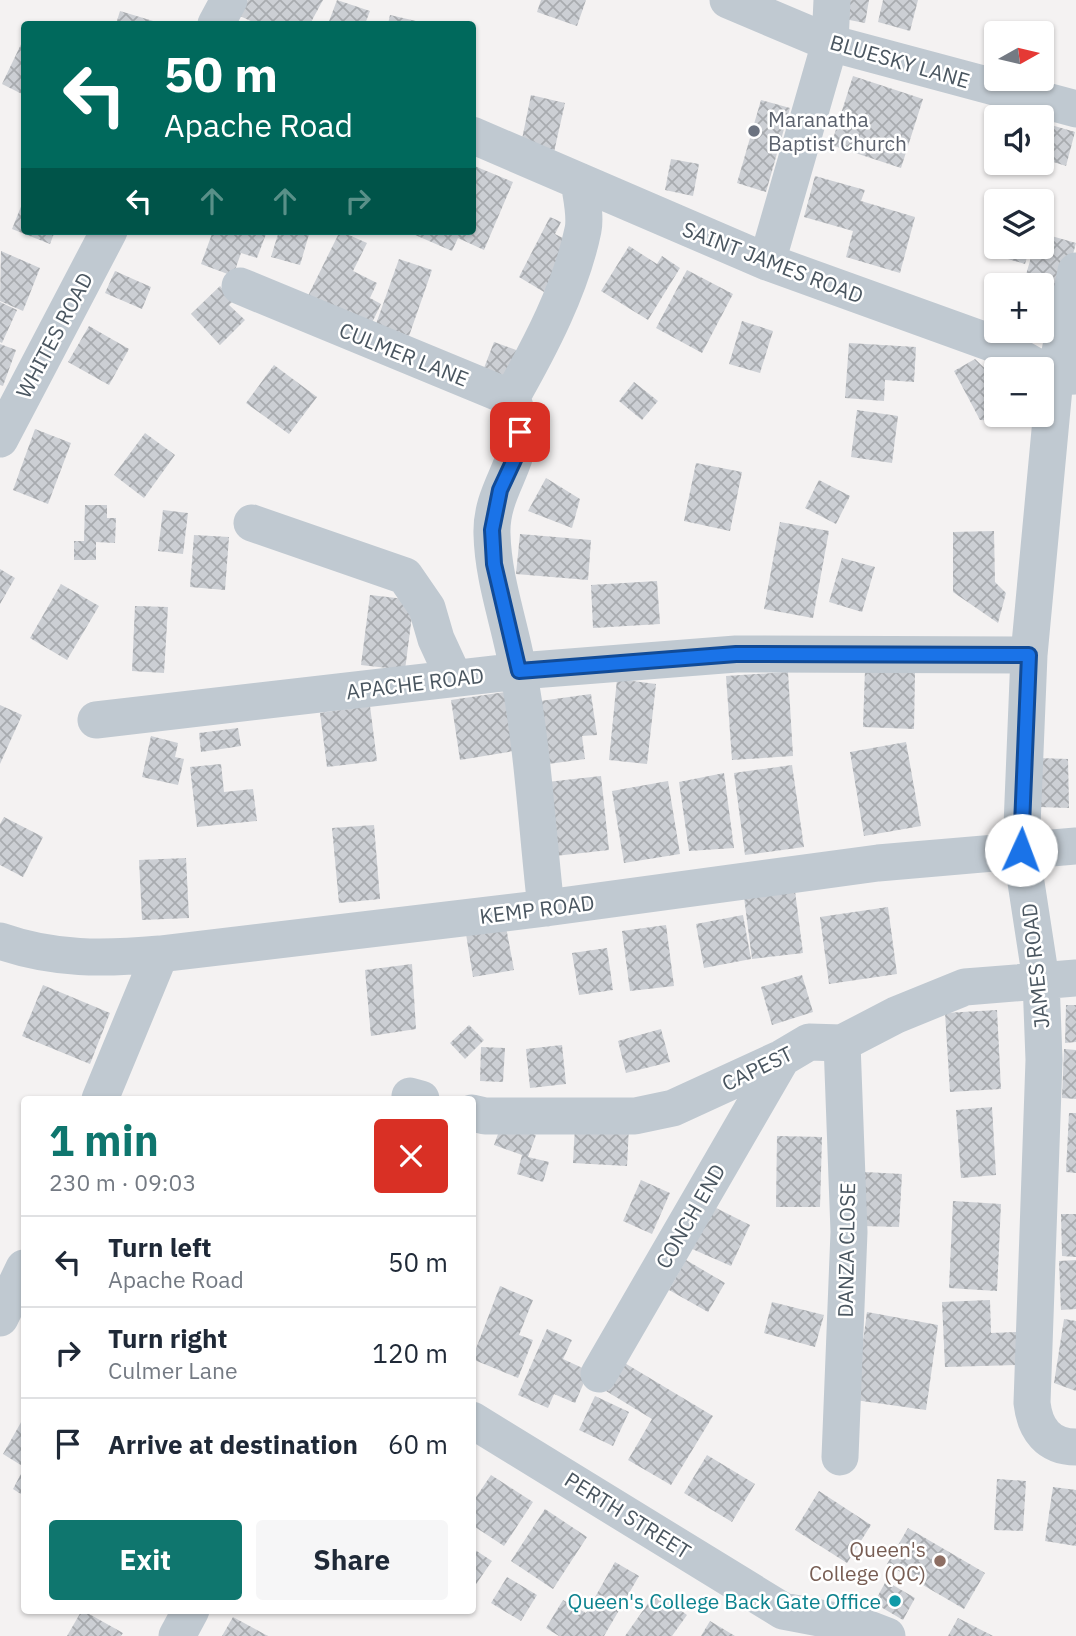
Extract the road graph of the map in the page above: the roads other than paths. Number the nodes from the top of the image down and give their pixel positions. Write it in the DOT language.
graph roads {
  1 [pos="229,0"];
  2 [pos="728,0"];
  3 [pos="832,0"];
  4 [pos="218,21"];
  5 [pos="830,43"];
  6 [pos="1076,109"];
  7 [pos="476,137"];
  8 [pos="579,181"];
  9 [pos="106,235"];
  10 [pos="766,262"];
  11 [pos="1076,271"];
  12 [pos="240,286"];
  13 [pos="1065,376"];
  14 [pos="511,398"];
  15 [pos="0,439"];
  16 [pos="253,523"];
  17 [pos="1029,655"];
  18 [pos="519,671"];
  19 [pos="454,678"];
  20 [pos="96,720"];
  21 [pos="1076,846"];
  22 [pos="1021,850"];
  23 [pos="546,908"];
  24 [pos="0,941"];
  25 [pos="160,954"];
  26 [pos="1058,979"];
  27 [pos="842,1043"];
  28 [pos="782,1058"];
  29 [pos="101,1096"];
  30 [pos="476,1114"];
  31 [pos="21,1274"];
  32 [pos="0,1318"];
  33 [pos="599,1374"];
  34 [pos="476,1423"];
  35 [pos="1076,1447"];
  36 [pos="840,1457"];
  37 [pos="189,1614"];
  38 [pos="788,1623"];
  39 [pos="177,1636"];
  40 [pos="887,1636"];
  1 -- 4 [label="street"];
  2 -- 5 [label="street, BLUESKY LANE"];
  3 -- 5 [label="street"];
  5 -- 6 [label="street, BLUESKY LANE"];
  5 -- 10 [label="street"];
  7 -- 8 [label="street, SAINT JAMES ROAD"];
  8 -- 10 [label="street, SAINT JAMES ROAD"];
  8 -- 14 [label="street"];
  9 -- 15 [label="street, WHITES ROAD"];
  10 -- 13 [label="street, SAINT JAMES ROAD"];
  11 -- 13 [label="street"];
  12 -- 14 [label="street, CULMER LANE"];
  13 -- 17 [label="street, JAMES ROAD"];
  14 -- 18 [label="street"];
  16 -- 19 [label="street"];
  17 -- 18 [label="street, APACHE ROAD"];
  17 -- 22 [label="street, JAMES ROAD"];
  18 -- 19 [label="street, APACHE ROAD"];
  18 -- 23 [label="street"];
  19 -- 20 [label="street, APACHE ROAD"];
  21 -- 22 [label="street, KEMP ROAD"];
  22 -- 23 [label="street, KEMP ROAD"];
  22 -- 26 [label="street, JAMES ROAD"];
  23 -- 25 [label="street, KEMP ROAD"];
  24 -- 25 [label="street, KEMP ROAD"];
  25 -- 29 [label="street"];
  26 -- 27 [label="street, CAPEST"];
  26 -- 35 [label="street, JAMES ROAD"];
  27 -- 28 [label="street, CAPEST"];
  27 -- 36 [label="street, DANZA CLOSE"];
  28 -- 30 [label="street, CAPEST"];
  28 -- 33 [label="street, CONCH END"];
  31 -- 32 [label="street"];
  34 -- 38 [label="street, PERTH STREET"];
  37 -- 39 [label="street"];
  38 -- 40 [label="street"];
}
